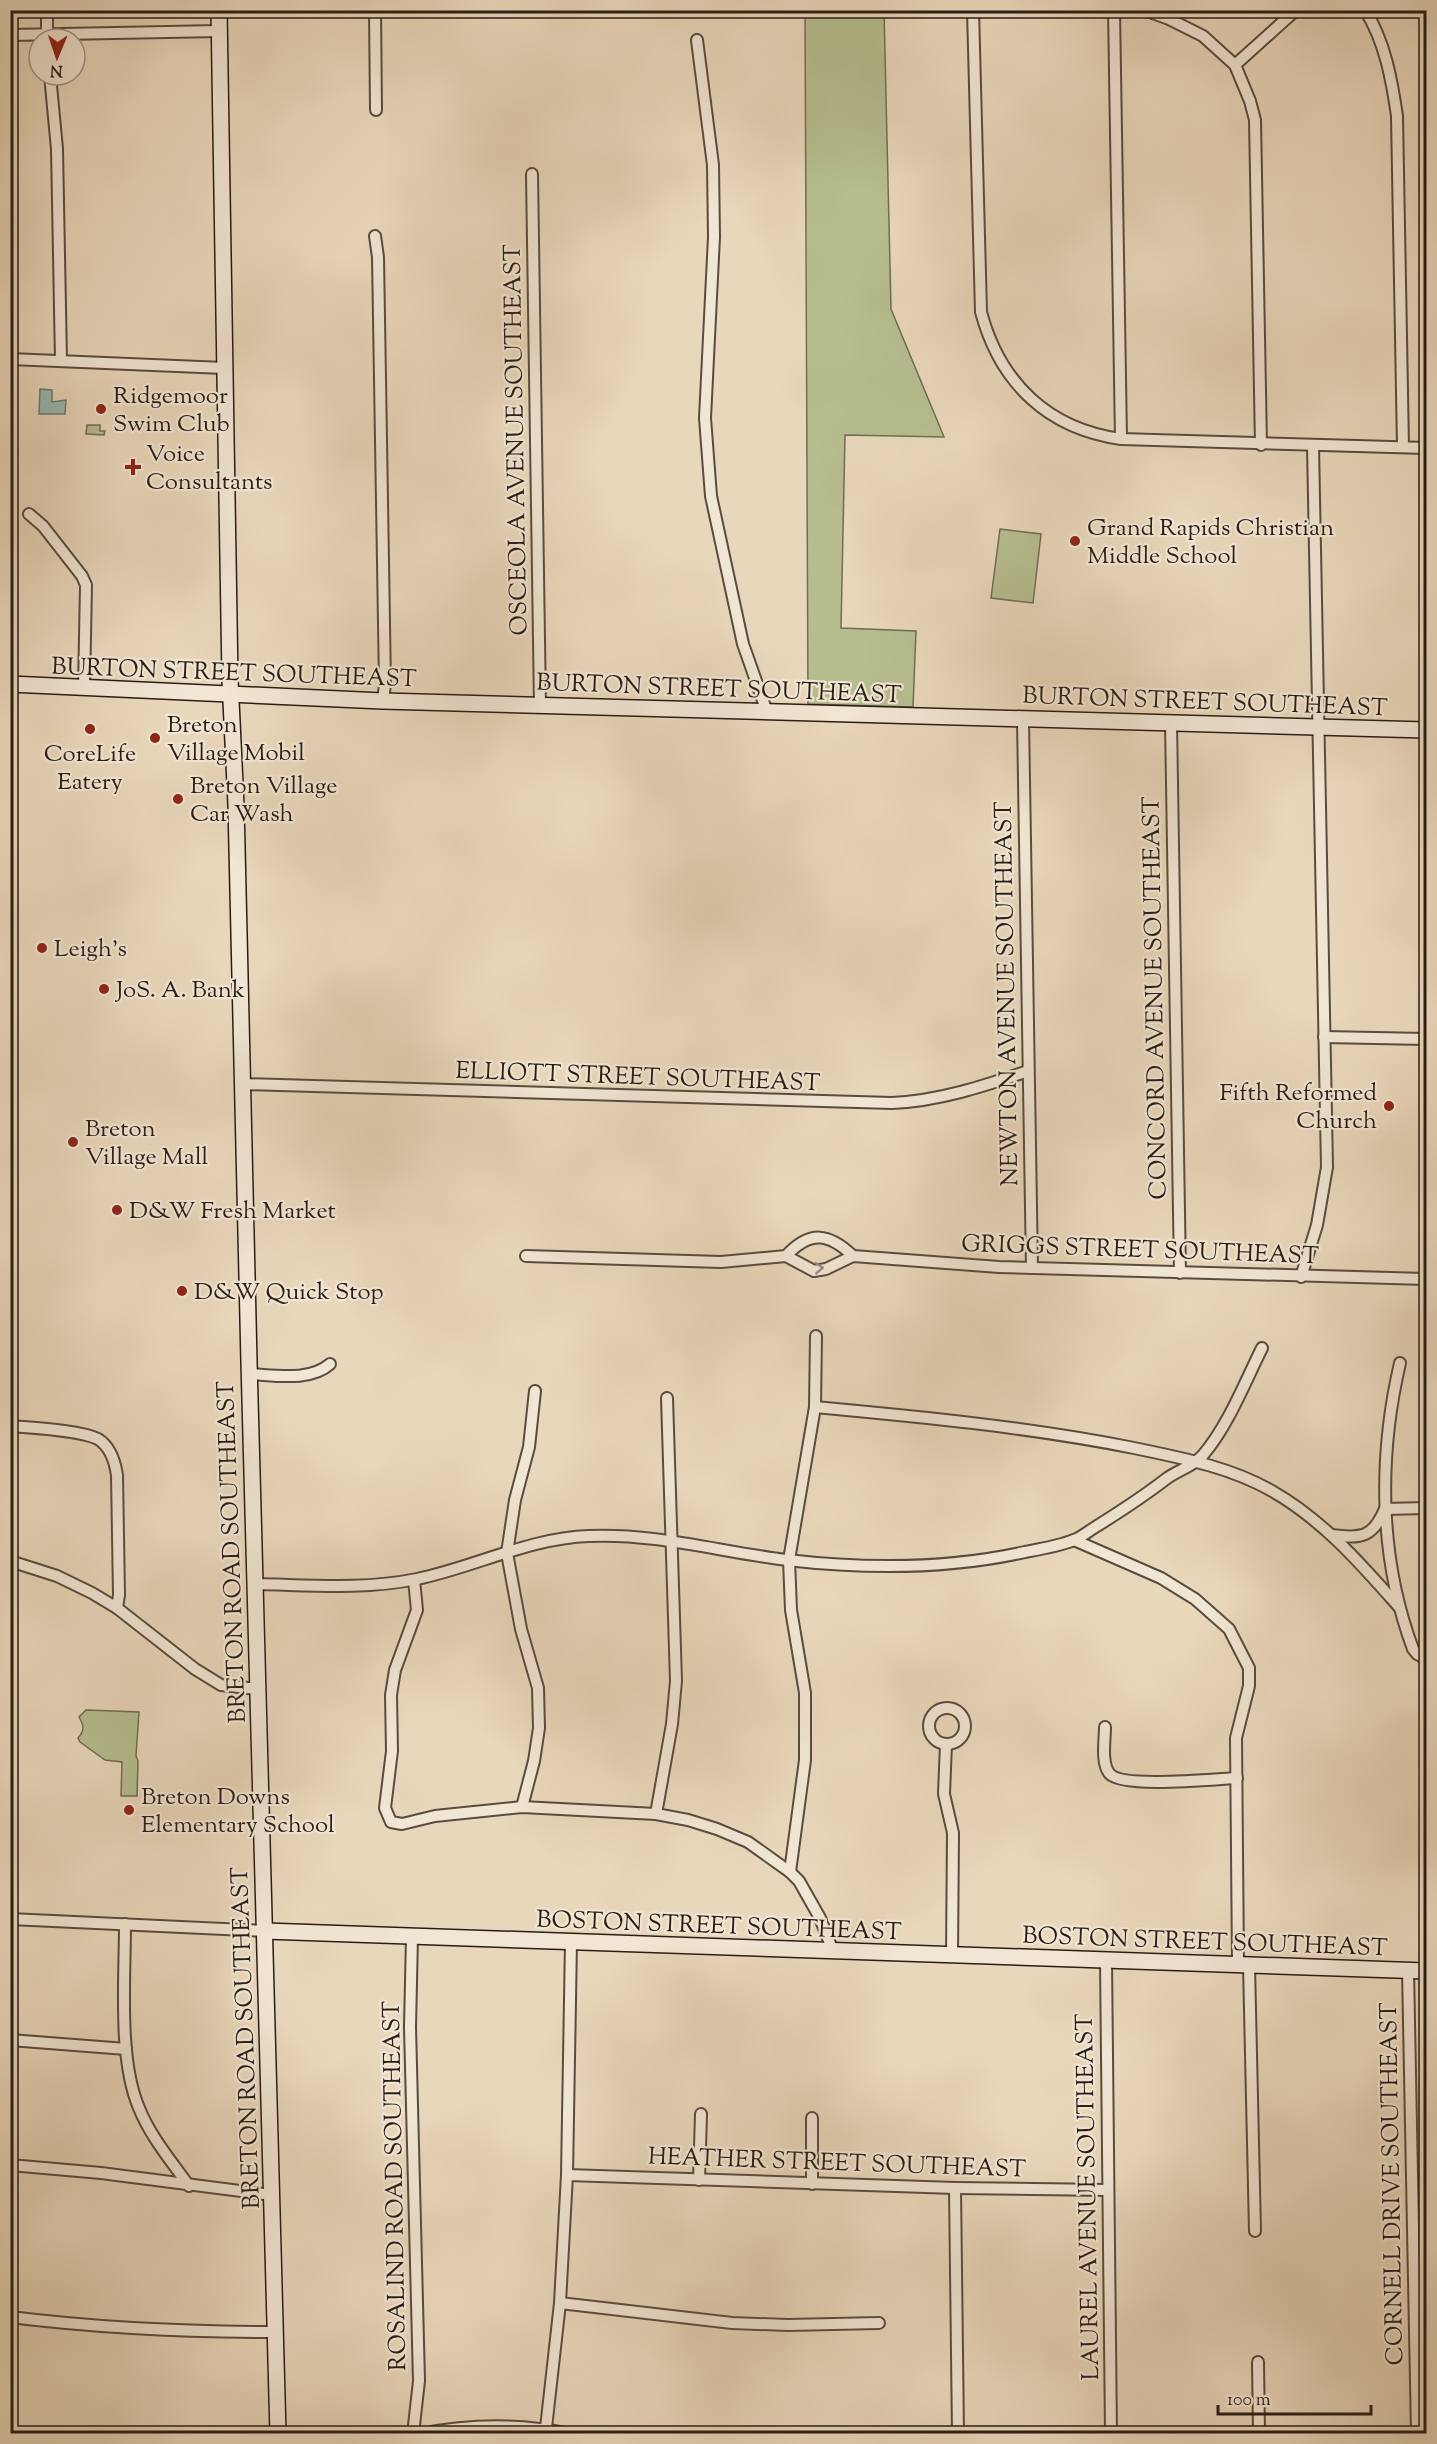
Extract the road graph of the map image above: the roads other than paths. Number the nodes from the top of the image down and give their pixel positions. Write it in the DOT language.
graph roads {
  1 [pos="47,10"];
  2 [pos="219,10"];
  3 [pos="375,10"];
  4 [pos="973,10"];
  5 [pos="1114,10"];
  6 [pos="1144,10"];
  7 [pos="1296,10"];
  8 [pos="1365,10"];
  9 [pos="47,27"];
  10 [pos="219,31"];
  11 [pos="10,35"];
  12 [pos="27,36"];
  13 [pos="87,36"];
  14 [pos="697,40"];
  15 [pos="1235,65"];
  16 [pos="51,87"];
  17 [pos="376,110"];
  18 [pos="532,174"];
  19 [pos="375,236"];
  20 [pos="10,359"];
  21 [pos="61,361"];
  22 [pos="224,368"];
  23 [pos="1121,439"];
  24 [pos="1261,445"];
  25 [pos="1313,446"];
  26 [pos="1404,447"];
  27 [pos="1426,448"];
  28 [pos="29,514"];
  29 [pos="10,684"];
  30 [pos="84,688"];
  31 [pos="231,696"];
  32 [pos="383,701"];
  33 [pos="540,706"];
  34 [pos="767,712"];
  35 [pos="1023,719"];
  36 [pos="1171,722"];
  37 [pos="1318,727"];
  38 [pos="1426,730"];
  39 [pos="1324,1037"];
  40 [pos="1426,1039"];
  41 [pos="1029,1071"];
  42 [pos="243,1084"];
  43 [pos="526,1256"];
  44 [pos="786,1256"];
  45 [pos="853,1256"];
  46 [pos="1032,1268"];
  47 [pos="1180,1273"];
  48 [pos="1301,1277"];
  49 [pos="1426,1279"];
  50 [pos="816,1336"];
  51 [pos="1263,1348"];
  52 [pos="1400,1363"];
  53 [pos="330,1364"];
  54 [pos="249,1374"];
  55 [pos="535,1391"];
  56 [pos="667,1398"];
  57 [pos="815,1407"];
  58 [pos="10,1426"];
  59 [pos="1198,1461"];
  60 [pos="1426,1508"];
  61 [pos="1386,1509"];
  62 [pos="1332,1535"];
  63 [pos="1074,1540"];
  64 [pos="670,1541"];
  65 [pos="507,1553"];
  66 [pos="789,1560"];
  67 [pos="10,1561"];
  68 [pos="414,1580"];
  69 [pos="256,1584"];
  70 [pos="1399,1607"];
  71 [pos="117,1608"];
  72 [pos="1425,1659"];
  73 [pos="257,1689"];
  74 [pos="1105,1727"];
  75 [pos="946,1744"];
  76 [pos="1237,1778"];
  77 [pos="522,1807"];
  78 [pos="656,1814"];
  79 [pos="790,1872"];
  80 [pos="10,1919"];
  81 [pos="125,1924"];
  82 [pos="266,1931"];
  83 [pos="412,1937"];
  84 [pos="571,1942"];
  85 [pos="833,1951"];
  86 [pos="952,1955"];
  87 [pos="1106,1960"];
  88 [pos="1244,1964"];
  89 [pos="1408,1970"];
  90 [pos="1426,1971"];
  91 [pos="10,2040"];
  92 [pos="126,2049"];
  93 [pos="701,2114"];
  94 [pos="812,2118"];
  95 [pos="10,2165"];
  96 [pos="567,2175"];
  97 [pos="699,2180"];
  98 [pos="812,2184"];
  99 [pos="189,2186"];
  100 [pos="955,2188"];
  101 [pos="1107,2190"];
  102 [pos="272,2195"];
  103 [pos="1255,2231"];
  104 [pos="1413,2293"];
  105 [pos="1426,2293"];
  106 [pos="560,2303"];
  107 [pos="10,2318"];
  108 [pos="879,2323"];
  109 [pos="276,2332"];
  110 [pos="1258,2362"];
  111 [pos="546,2428"];
  112 [pos="278,2433"];
  113 [pos="413,2433"];
  114 [pos="421,2433"];
  115 [pos="571,2433"];
  116 [pos="958,2433"];
  117 [pos="1111,2433"];
  118 [pos="1258,2433"];
  119 [pos="1417,2433"];
  1 -- 9 [label="street"];
  2 -- 10 [label="main road, BRETON ROAD SOUTHEAST"];
  3 -- 17 [label="street"];
  4 -- 23 [label="street"];
  5 -- 23 [label="street"];
  6 -- 15 [label="street"];
  7 -- 15 [label="street"];
  8 -- 26 [label="street"];
  10 -- 13 [label="street"];
  10 -- 22 [label="main road, BRETON ROAD SOUTHEAST"];
  11 -- 12 [label="street"];
  14 -- 34 [label="street"];
  15 -- 24 [label="street"];
  16 -- 21 [label="street"];
  18 -- 33 [label="street, OSCEOLA AVENUE SOUTHEAST"];
  19 -- 32 [label="street"];
  20 -- 21 [label="street"];
  21 -- 22 [label="street"];
  22 -- 31 [label="main road, BRETON ROAD SOUTHEAST"];
  23 -- 24 [label="street"];
  24 -- 25 [label="street"];
  25 -- 26 [label="street"];
  25 -- 37 [label="street"];
  26 -- 27 [label="street"];
  28 -- 30 [label="street"];
  29 -- 30 [label="main road, BURTON STREET SOUTHEAST"];
  30 -- 31 [label="main road, BURTON STREET SOUTHEAST"];
  31 -- 32 [label="main road, BURTON STREET SOUTHEAST"];
  31 -- 42 [label="main road, BRETON ROAD SOUTHEAST"];
  32 -- 33 [label="main road, BURTON STREET SOUTHEAST"];
  33 -- 34 [label="main road, BURTON STREET SOUTHEAST"];
  34 -- 35 [label="main road, BURTON STREET SOUTHEAST"];
  35 -- 36 [label="main road, BURTON STREET SOUTHEAST"];
  35 -- 41 [label="street, NEWTON AVENUE SOUTHEAST"];
  36 -- 37 [label="main road, BURTON STREET SOUTHEAST"];
  36 -- 47 [label="street, CONCORD AVENUE SOUTHEAST"];
  37 -- 38 [label="main road, BURTON STREET SOUTHEAST"];
  37 -- 39 [label="street"];
  39 -- 40 [label="street"];
  39 -- 48 [label="street"];
  41 -- 42 [label="street, ELLIOTT STREET SOUTHEAST"];
  41 -- 46 [label="street, NEWTON AVENUE SOUTHEAST"];
  42 -- 54 [label="main road, BRETON ROAD SOUTHEAST"];
  43 -- 44 [label="street, GRIGGS STREET SOUTHEAST"];
  44 -- 45 [label="street, one-way"];
  44 -- 45 [label="street, GRIGGS STREET SOUTHEAST"];
  45 -- 46 [label="street, GRIGGS STREET SOUTHEAST"];
  46 -- 47 [label="street, GRIGGS STREET SOUTHEAST"];
  47 -- 48 [label="street, GRIGGS STREET SOUTHEAST"];
  48 -- 49 [label="street, GRIGGS STREET SOUTHEAST"];
  50 -- 57 [label="street"];
  51 -- 59 [label="street"];
  52 -- 61 [label="street"];
  53 -- 54 [label="street"];
  54 -- 69 [label="main road, BRETON ROAD SOUTHEAST"];
  55 -- 65 [label="street"];
  56 -- 64 [label="street"];
  57 -- 59 [label="street"];
  57 -- 66 [label="street"];
  58 -- 71 [label="street"];
  59 -- 62 [label="street"];
  59 -- 63 [label="street"];
  60 -- 61 [label="street"];
  61 -- 62 [label="street"];
  61 -- 70 [label="street"];
  62 -- 70 [label="street"];
  63 -- 66 [label="street"];
  63 -- 76 [label="street"];
  64 -- 65 [label="street"];
  64 -- 66 [label="street"];
  64 -- 78 [label="street"];
  65 -- 68 [label="street"];
  65 -- 77 [label="street"];
  66 -- 79 [label="street"];
  67 -- 71 [label="street"];
  68 -- 69 [label="street"];
  68 -- 77 [label="street"];
  69 -- 73 [label="main road, BRETON ROAD SOUTHEAST"];
  70 -- 72 [label="street"];
  71 -- 73 [label="street"];
  73 -- 82 [label="main road, BRETON ROAD SOUTHEAST"];
  74 -- 76 [label="street"];
  75 -- 86 [label="street"];
  76 -- 88 [label="street"];
  77 -- 78 [label="street"];
  78 -- 79 [label="street"];
  79 -- 85 [label="street"];
  80 -- 81 [label="street, BOSTON STREET SOUTHEAST"];
  81 -- 82 [label="street, BOSTON STREET SOUTHEAST"];
  81 -- 92 [label="street"];
  82 -- 83 [label="main road, BOSTON STREET SOUTHEAST"];
  82 -- 102 [label="main road, BRETON ROAD SOUTHEAST"];
  83 -- 84 [label="main road, BOSTON STREET SOUTHEAST"];
  83 -- 113 [label="street, ROSALIND ROAD SOUTHEAST"];
  84 -- 85 [label="main road, BOSTON STREET SOUTHEAST"];
  84 -- 96 [label="street"];
  85 -- 86 [label="main road, BOSTON STREET SOUTHEAST"];
  86 -- 87 [label="main road, BOSTON STREET SOUTHEAST"];
  87 -- 88 [label="main road, BOSTON STREET SOUTHEAST"];
  87 -- 101 [label="street, LAUREL AVENUE SOUTHEAST"];
  88 -- 89 [label="main road, BOSTON STREET SOUTHEAST"];
  88 -- 103 [label="street"];
  89 -- 90 [label="main road, BOSTON STREET SOUTHEAST"];
  89 -- 104 [label="street, CORNELL DRIVE SOUTHEAST"];
  91 -- 92 [label="street"];
  92 -- 99 [label="street"];
  93 -- 97 [label="street"];
  94 -- 98 [label="street"];
  95 -- 99 [label="street"];
  96 -- 97 [label="street, HEATHER STREET SOUTHEAST"];
  96 -- 106 [label="street"];
  97 -- 98 [label="street, HEATHER STREET SOUTHEAST"];
  98 -- 100 [label="street, HEATHER STREET SOUTHEAST"];
  99 -- 102 [label="street"];
  100 -- 101 [label="street, HEATHER STREET SOUTHEAST"];
  100 -- 116 [label="street"];
  101 -- 117 [label="street, LAUREL AVENUE SOUTHEAST"];
  102 -- 109 [label="main road, BRETON ROAD SOUTHEAST"];
  104 -- 105 [label="street"];
  104 -- 119 [label="street, CORNELL DRIVE SOUTHEAST"];
  106 -- 108 [label="street"];
  106 -- 111 [label="street"];
  107 -- 109 [label="street"];
  109 -- 112 [label="main road, BRETON ROAD SOUTHEAST"];
  110 -- 118 [label="street"];
  111 -- 114 [label="street"];
  111 -- 115 [label="street"];
}
